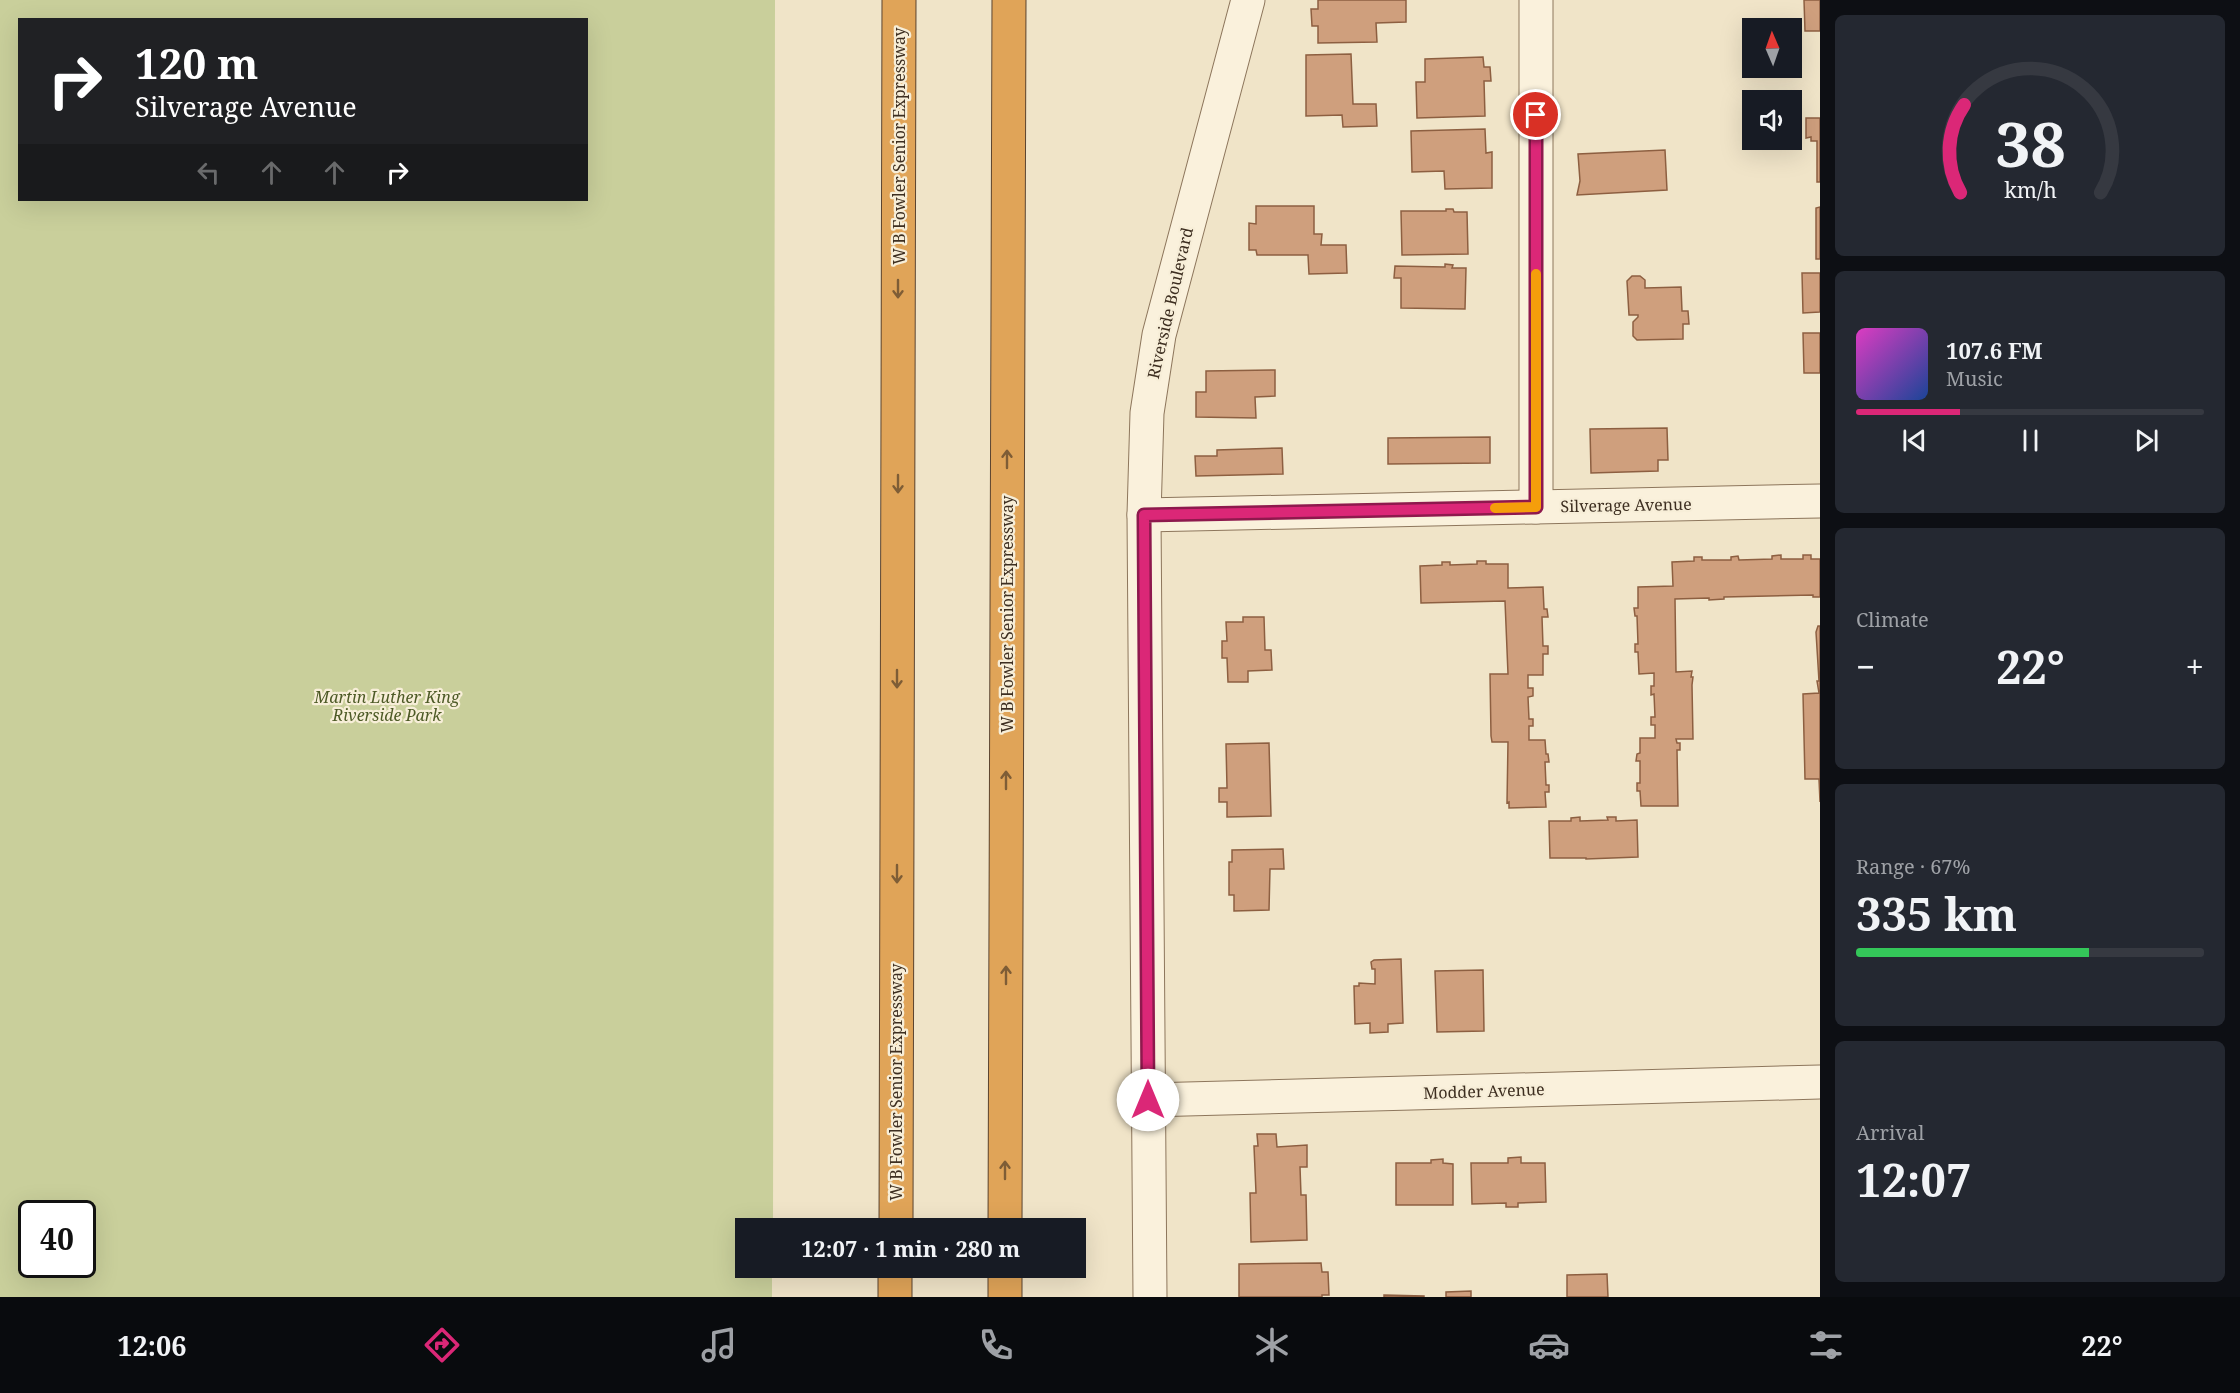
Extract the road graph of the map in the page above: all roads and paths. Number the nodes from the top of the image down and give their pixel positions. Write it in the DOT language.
graph roads {
  1 [pos="899,0"];
  2 [pos="1009,0"];
  3 [pos="1248,0"];
  4 [pos="1536,0"];
  5 [pos="1820,501"];
  6 [pos="1536,507"];
  7 [pos="1144,515"];
  8 [pos="1820,1082"];
  9 [pos="1148,1100"];
  10 [pos="896,1218"];
  11 [pos="1005,1218"];
  12 [pos="896,1278"];
  13 [pos="1005,1278"];
  14 [pos="895,1297"];
  15 [pos="1005,1297"];
  16 [pos="1150,1297"];
  1 -- 10 [label="highway, W B Fowler Senior Expressway, one-way"];
  11 -- 2 [label="highway, W B Fowler Senior Expressway, one-way"];
  3 -- 7 [label="street, Riverside Boulevard"];
  4 -- 6 [label="street"];
  5 -- 6 [label="street, Silverage Avenue"];
  6 -- 7 [label="street, Silverage Avenue"];
  7 -- 9 [label="street, Riverside Boulevard"];
  8 -- 9 [label="street, Modder Avenue"];
  9 -- 16 [label="street, Riverside Boulevard"];
  12 -- 14 [label="highway"];
  13 -- 15 [label="highway"];
}
